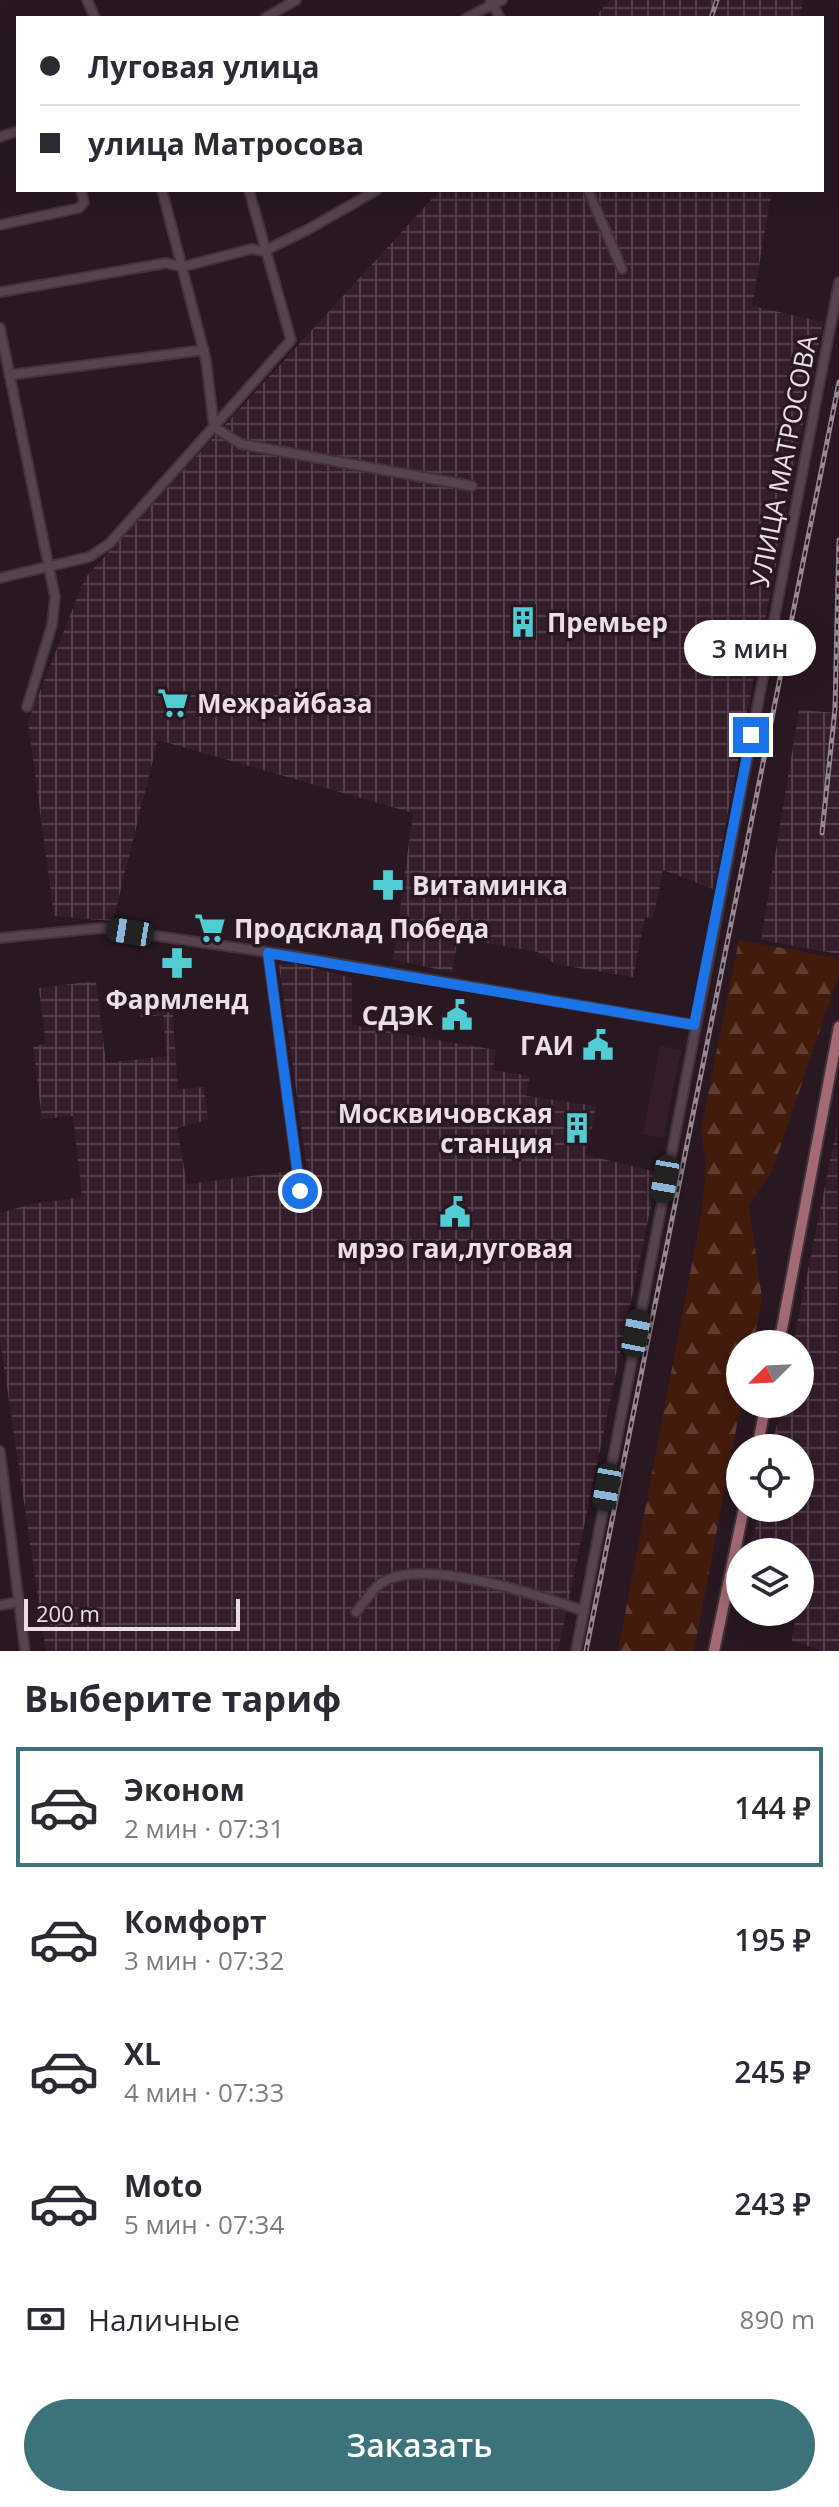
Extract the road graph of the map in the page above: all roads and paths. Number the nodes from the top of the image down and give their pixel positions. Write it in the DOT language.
graph roads {
  1 [pos="296,0"];
  2 [pos="502,0"];
  3 [pos="491,3"];
  4 [pos="268,16"];
  5 [pos="469,16"];
  6 [pos="82,192"];
  7 [pos="163,192"];
  8 [pos="249,192"];
  9 [pos="373,192"];
  10 [pos="589,192"];
  11 [pos="0,225"];
  12 [pos="264,251"];
  13 [pos="182,267"];
  14 [pos="622,269"];
  15 [pos="839,282"];
  16 [pos="0,292"];
  17 [pos="0,328"];
  18 [pos="204,350"];
  19 [pos="9,375"];
  20 [pos="214,427"];
  21 [pos="472,486"];
  22 [pos="50,567"];
  23 [pos="0,578"];
  24 [pos="27,707"];
  25 [pos="0,938"];
  26 [pos="268,953"];
  27 [pos="694,1025"];
  28 [pos="839,1027"];
  29 [pos="300,1191"];
  30 [pos="782,1330"];
  31 [pos="0,1451"];
  32 [pos="741,1522"];
  33 [pos="19,1602"];
  34 [pos="0,1605"];
  35 [pos="584,1611"];
  36 [pos="356,1612"];
  37 [pos="25,1651"];
  38 [pos="576,1651"];
  39 [pos="714,1651"];
  1 -- 4 [label="street"];
  2 -- 3 [label="street"];
  3 -- 5 [label="street"];
  6 -- 11 [label="street"];
  7 -- 13 [label="street"];
  8 -- 12 [label="street"];
  9 -- 12 [label="street"];
  10 -- 14 [label="street"];
  12 -- 13 [label="street"];
  12 -- 20 [label="street"];
  13 -- 16 [label="street"];
  13 -- 18 [label="street"];
  15 -- 27 [label="street, УЛИЦА МАТРОСОВА"];
  17 -- 19 [label="street"];
  18 -- 19 [label="street"];
  18 -- 20 [label="street"];
  19 -- 22 [label="street"];
  20 -- 21 [label="street"];
  20 -- 22 [label="street"];
  22 -- 23 [label="street"];
  22 -- 24 [label="street"];
  25 -- 26 [label="street"];
  26 -- 27 [label="street"];
  26 -- 29 [label="street"];
  27 -- 35 [label="street, УЛИЦА МАТРОСОВА"];
  28 -- 30 [label="main road"];
  31 -- 33 [label="street"];
  32 -- 39 [label="main road"];
  33 -- 34 [label="street"];
  33 -- 37 [label="street"];
  35 -- 36 [label="street"];
  35 -- 38 [label="street, УЛИЦА МАТРОСОВА"];
}
